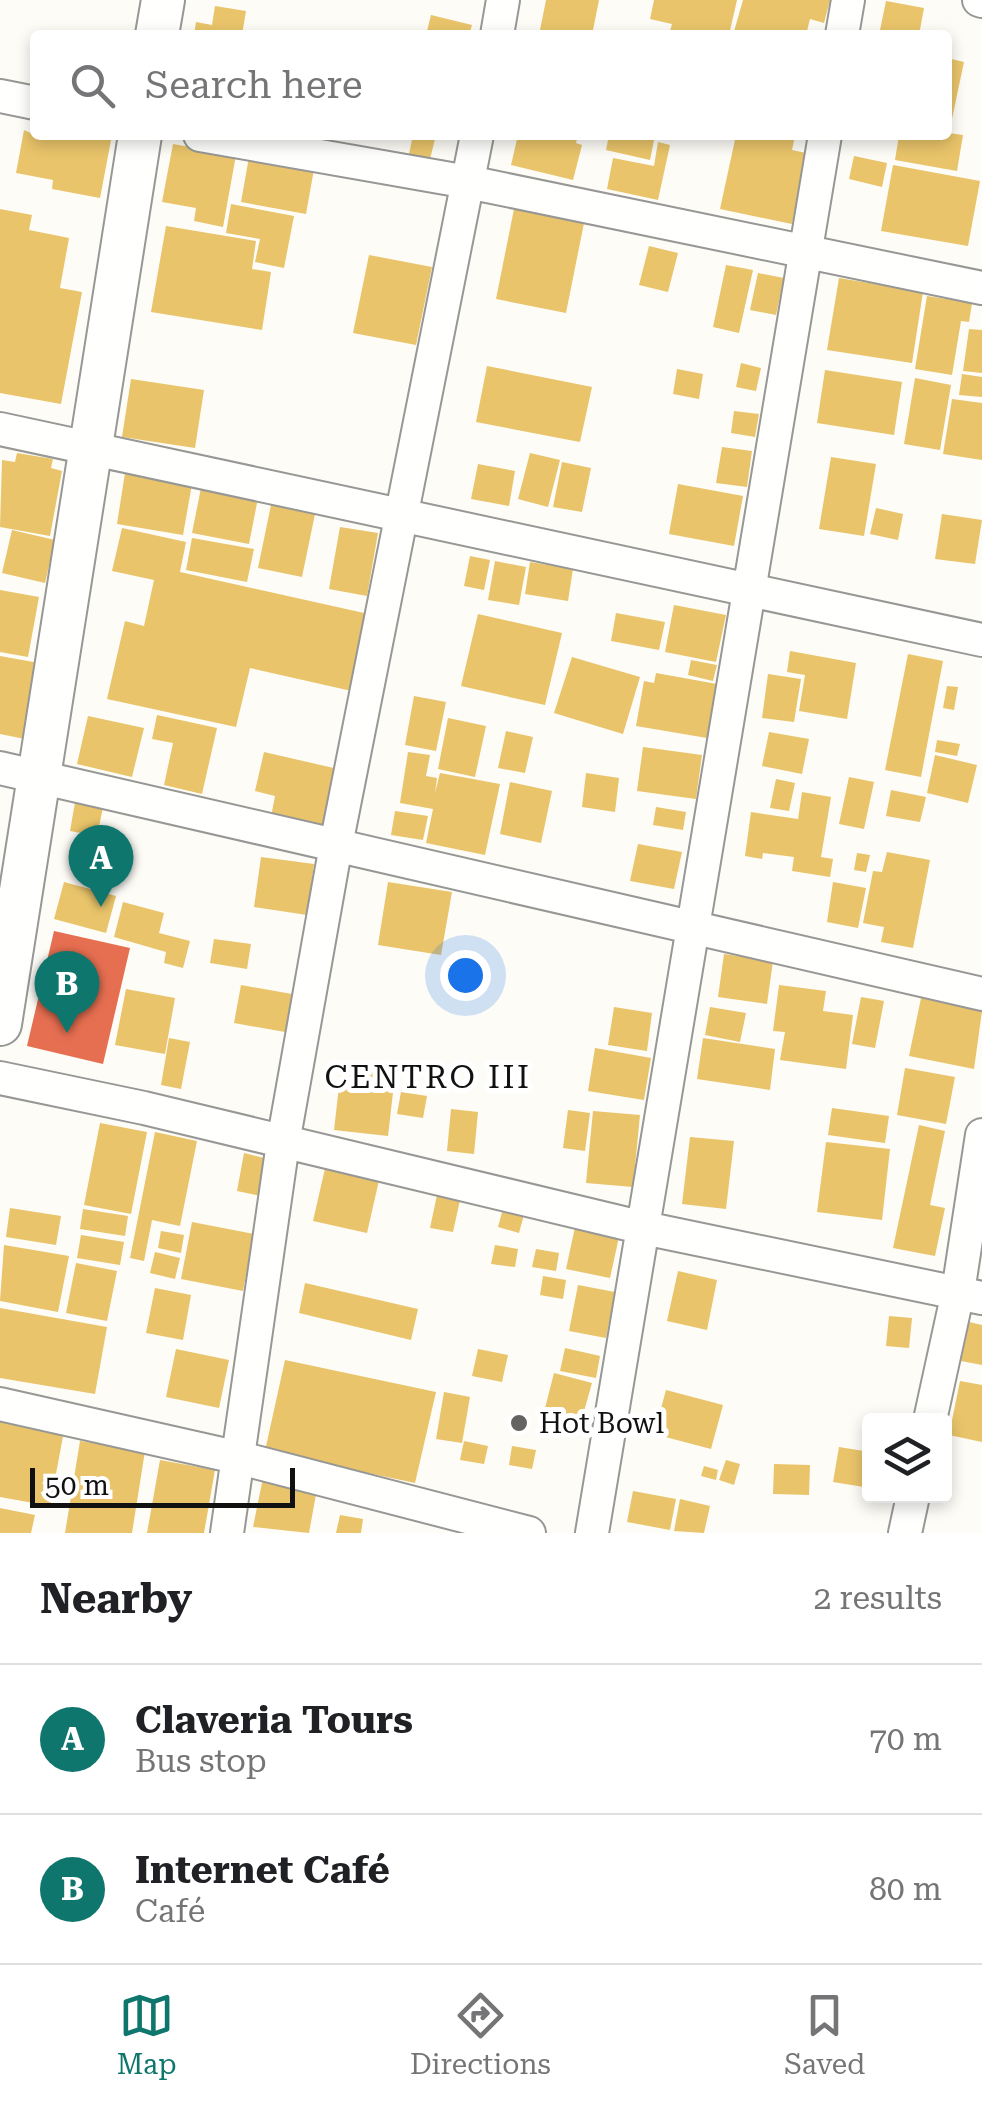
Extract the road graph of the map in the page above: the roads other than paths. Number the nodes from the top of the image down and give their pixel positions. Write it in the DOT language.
graph roads {
  1 [pos="163,0"];
  2 [pos="504,0"];
  3 [pos="848,0"];
  4 [pos="158,30"];
  5 [pos="498,30"];
  6 [pos="843,30"];
  7 [pos="0,96"];
  8 [pos="30,102"];
  9 [pos="139,140"];
  10 [pos="229,140"];
  11 [pos="477,140"];
  12 [pos="824,140"];
  13 [pos="468,182"];
  14 [pos="804,252"];
  15 [pos="982,288"];
  16 [pos="0,429"];
  17 [pos="88,447"];
  18 [pos="404,515"];
  19 [pos="748,592"];
  20 [pos="982,640"];
  21 [pos="20,774"];
  22 [pos="336,845"];
  23 [pos="694,927"];
  24 [pos="982,994"];
  25 [pos="0,1024"];
  26 [pos="0,1078"];
  27 [pos="982,1134"];
  28 [pos="283,1142"];
  29 [pos="644,1228"];
  30 [pos="970,1295"];
  31 [pos="0,1404"];
  32 [pos="932,1413"];
  33 [pos="240,1458"];
  34 [pos="911,1503"];
  35 [pos="227,1533"];
  36 [pos="529,1533"];
  37 [pos="592,1533"];
  38 [pos="904,1533"];
  1 -- 4 [label="street"];
  2 -- 5 [label="street"];
  3 -- 6 [label="street"];
  7 -- 8 [label="street"];
  9 -- 17 [label="street"];
  10 -- 13 [label="street"];
  11 -- 13 [label="street"];
  12 -- 14 [label="street"];
  13 -- 14 [label="street"];
  13 -- 18 [label="street"];
  14 -- 15 [label="street"];
  14 -- 19 [label="street"];
  16 -- 17 [label="street"];
  17 -- 18 [label="street"];
  17 -- 21 [label="street"];
  18 -- 19 [label="street"];
  18 -- 22 [label="street"];
  19 -- 20 [label="street"];
  19 -- 23 [label="street"];
  21 -- 22 [label="street"];
  21 -- 25 [label="street"];
  22 -- 23 [label="street"];
  22 -- 28 [label="street"];
  23 -- 24 [label="street"];
  23 -- 29 [label="street"];
  26 -- 28 [label="street"];
  27 -- 30 [label="street"];
  28 -- 29 [label="street"];
  28 -- 33 [label="street"];
  29 -- 30 [label="street"];
  29 -- 37 [label="street"];
  30 -- 32 [label="street"];
  31 -- 33 [label="street"];
  33 -- 35 [label="street"];
  33 -- 36 [label="street"];
  34 -- 38 [label="street"];
}
